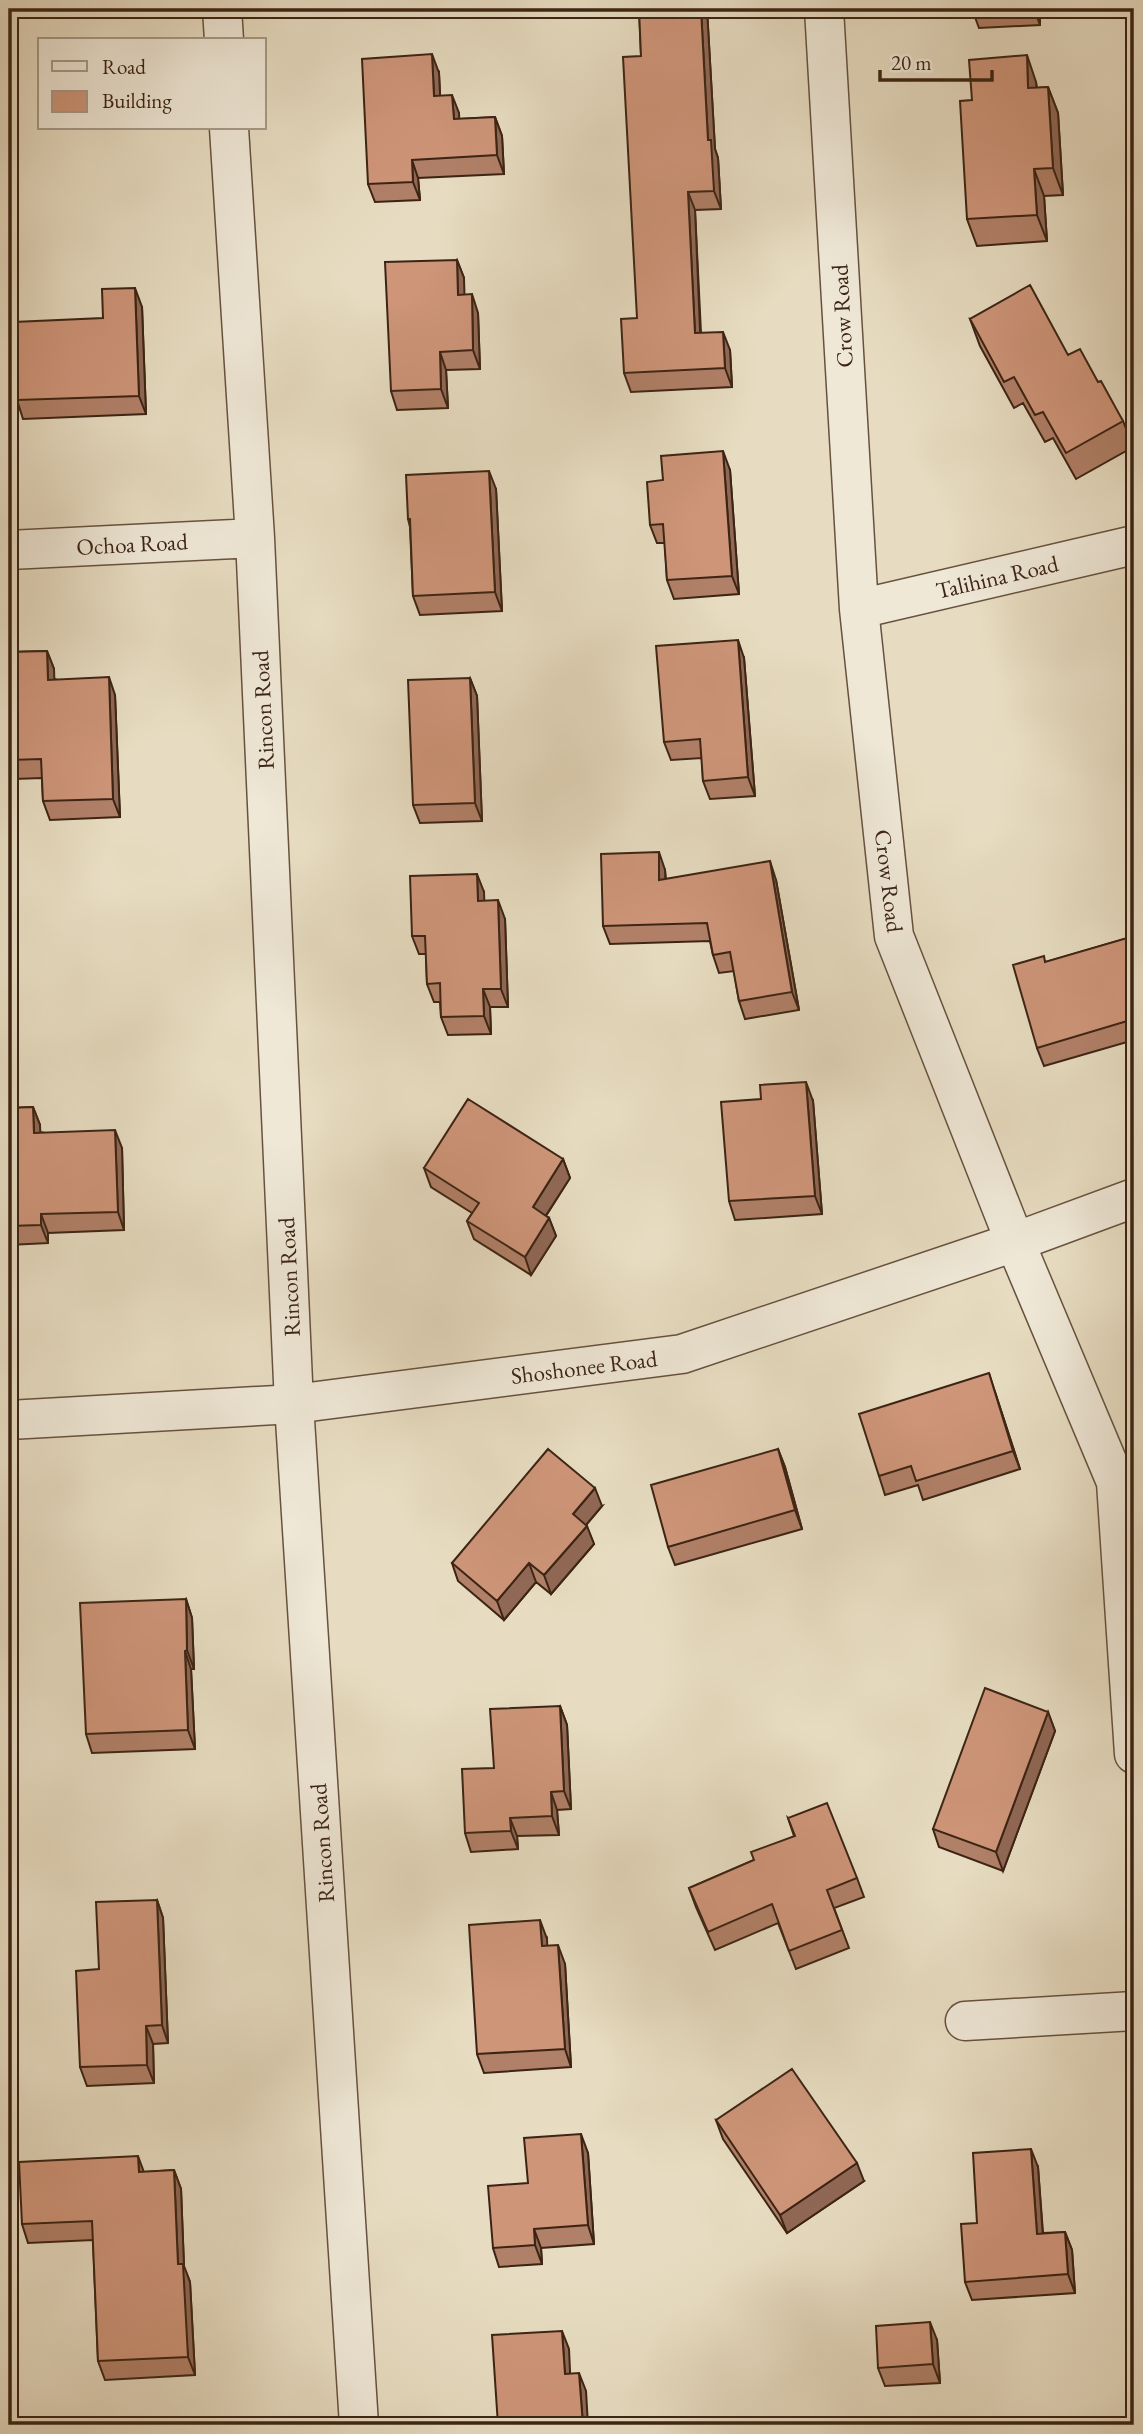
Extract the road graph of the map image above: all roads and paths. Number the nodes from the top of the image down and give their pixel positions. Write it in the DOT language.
graph roads {
  1 [pos="222,9"];
  2 [pos="824,9"];
  3 [pos="224,38"];
  4 [pos="229,130"];
  5 [pos="255,538"];
  6 [pos="1134,545"];
  7 [pos="9,550"];
  8 [pos="859,610"];
  9 [pos="1134,1198"];
  10 [pos="1015,1242"];
  11 [pos="294,1404"];
  12 [pos="9,1420"];
  13 [pos="1134,1754"];
  14 [pos="1134,2011"];
  15 [pos="965,2021"];
  16 [pos="359,2425"];
  1 -- 3 [label="street"];
  2 -- 8 [label="street, Crow Road"];
  4 -- 5 [label="street, Rincon Road"];
  5 -- 7 [label="street, Ochoa Road"];
  5 -- 11 [label="street, Rincon Road"];
  6 -- 8 [label="street, Talihina Road"];
  8 -- 10 [label="street, Crow Road"];
  9 -- 10 [label="street, Shoshonee Road"];
  10 -- 11 [label="street, Shoshonee Road"];
  10 -- 13 [label="street, Crow Road"];
  11 -- 12 [label="street, Shoshonee Road"];
  11 -- 16 [label="street, Rincon Road"];
  14 -- 15 [label="street"];
}
